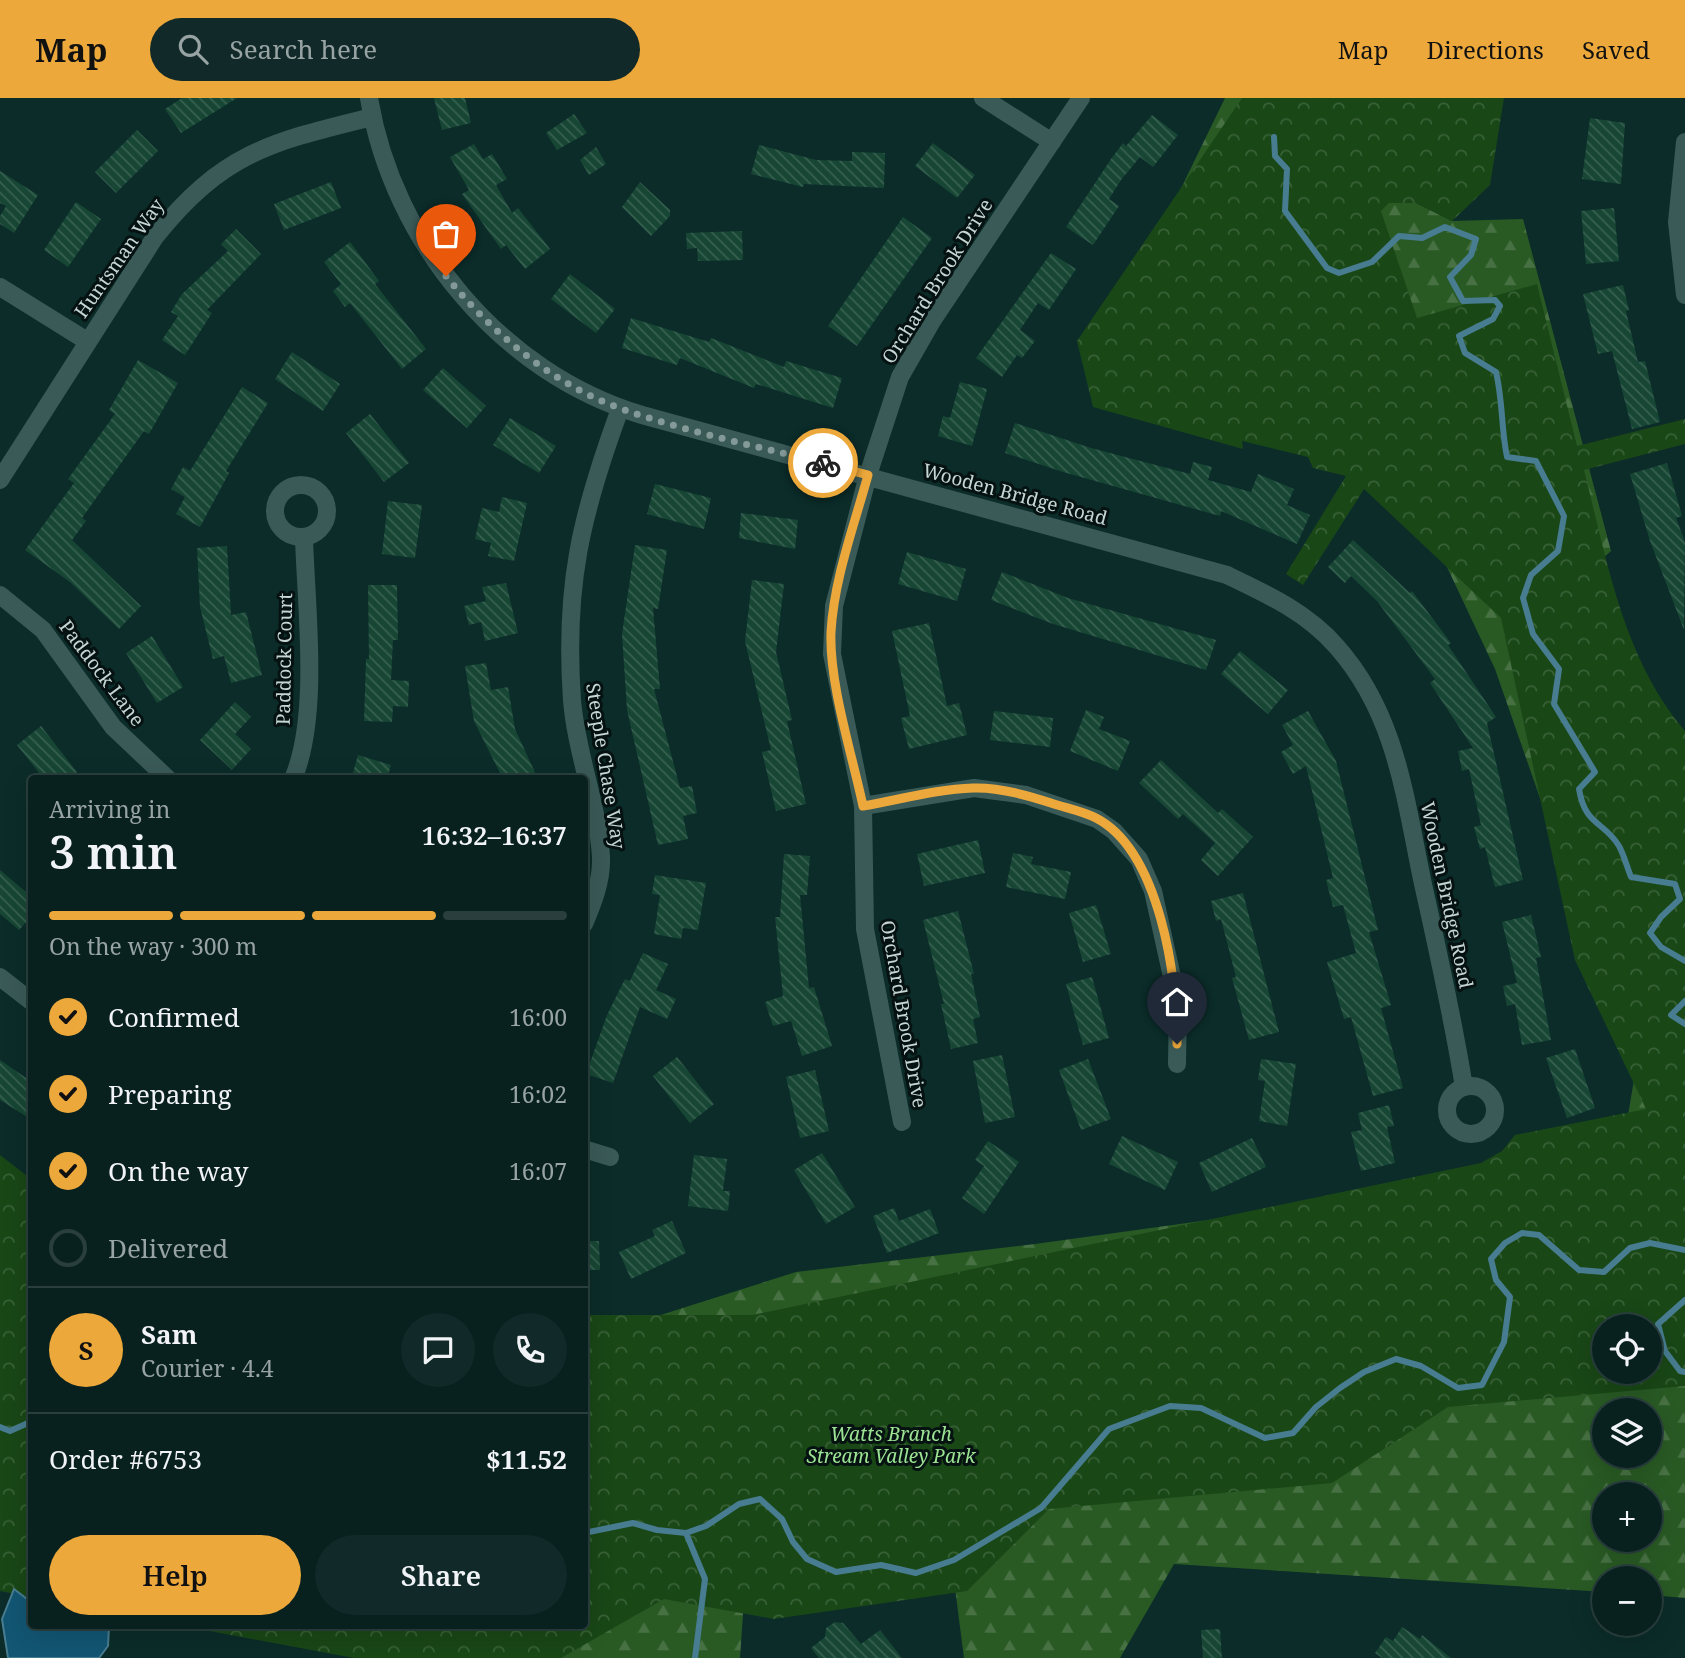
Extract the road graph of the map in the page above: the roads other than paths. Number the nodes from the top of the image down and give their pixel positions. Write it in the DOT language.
graph roads {
  1 [pos="369,98"];
  2 [pos="983,98"];
  3 [pos="1081,98"];
  4 [pos="372,117"];
  5 [pos="1052,142"];
  6 [pos="1685,142"];
  7 [pos="0,287"];
  8 [pos="1685,295"];
  9 [pos="87,341"];
  10 [pos="620,409"];
  11 [pos="868,475"];
  12 [pos="0,480"];
  13 [pos="304,538"];
  14 [pos="0,595"];
  15 [pos="164,775"];
  16 [pos="294,775"];
  17 [pos="585,775"];
  18 [pos="588,789"];
  19 [pos="863,806"];
  20 [pos="588,915"];
  21 [pos="0,977"];
  22 [pos="28,999"];
  23 [pos="1177,1064"];
  24 [pos="1464,1087"];
  25 [pos="902,1122"];
  26 [pos="588,1150"];
  27 [pos="610,1157"];
  1 -- 4 [label="street, Wooden Bridge Road"];
  2 -- 5 [label="street"];
  3 -- 5 [label="street, Orchard Brook Drive"];
  4 -- 9 [label="street, Huntsman Way"];
  4 -- 10 [label="street, Wooden Bridge Road"];
  5 -- 11 [label="street, Orchard Brook Drive"];
  6 -- 8 [label="street"];
  7 -- 9 [label="street"];
  9 -- 12 [label="street, Huntsman Way"];
  10 -- 11 [label="street, Wooden Bridge Road"];
  10 -- 17 [label="street, Steeple Chase Way"];
  11 -- 19 [label="street, Orchard Brook Drive"];
  11 -- 24 [label="street, Wooden Bridge Road"];
  13 -- 16 [label="street, Paddock Court"];
  14 -- 15 [label="street, Paddock Lane"];
  18 -- 20 [label="street, Steeple Chase Way"];
  19 -- 23 [label="street"];
  19 -- 25 [label="street, Orchard Brook Drive"];
  21 -- 22 [label="street"];
  26 -- 27 [label="street"];
}
